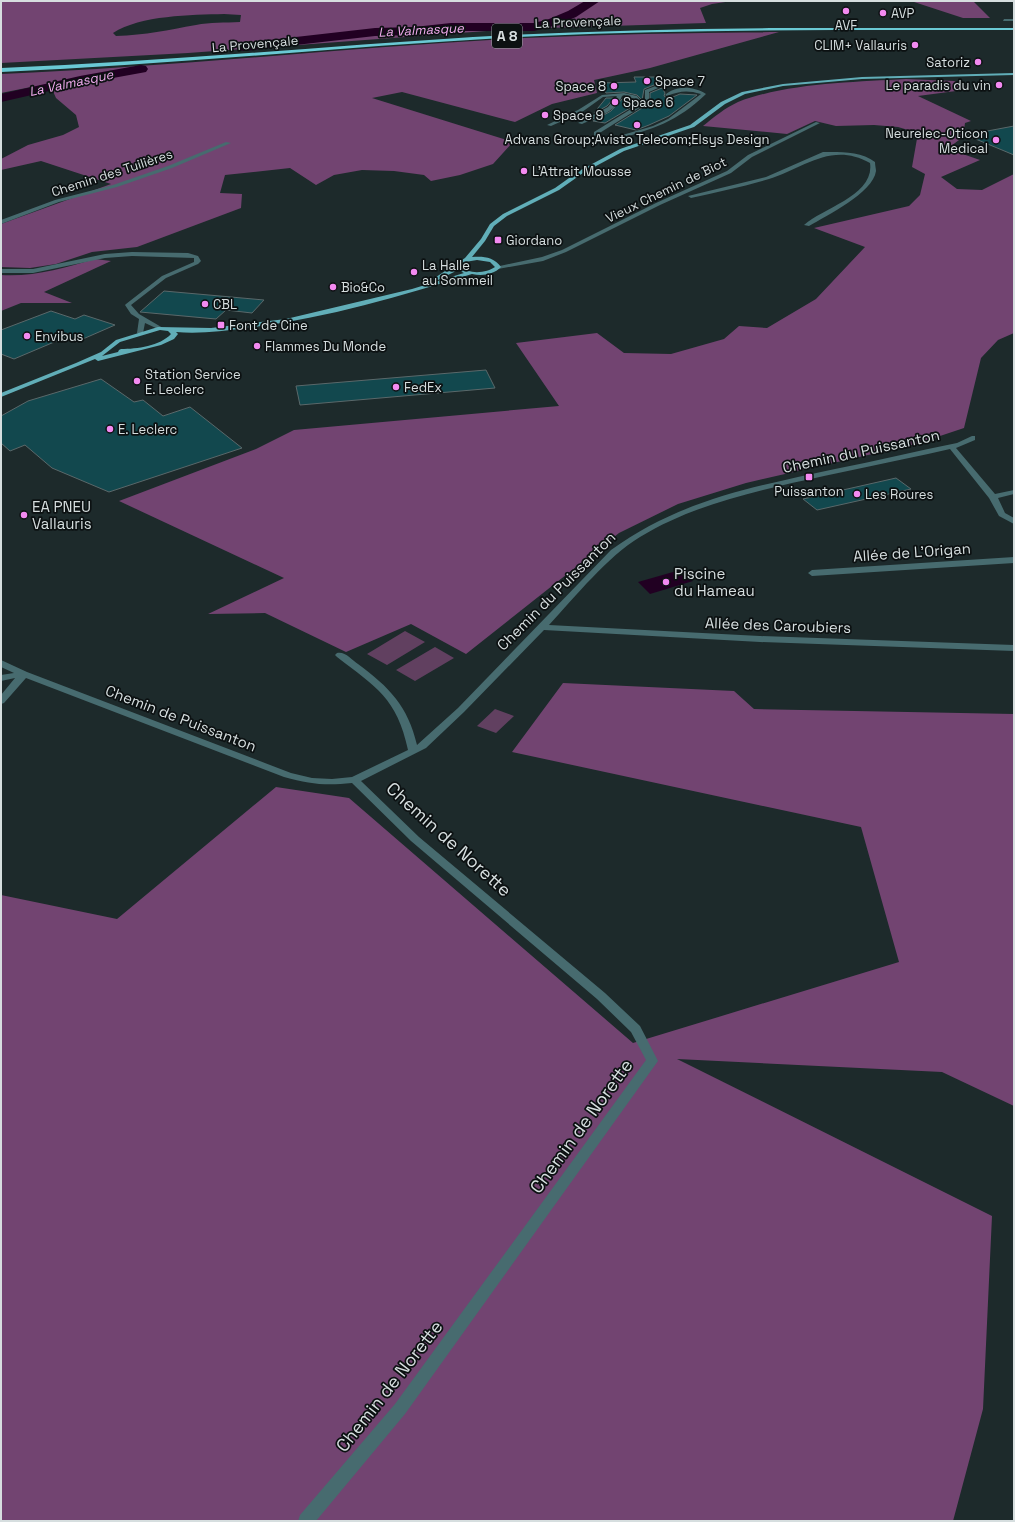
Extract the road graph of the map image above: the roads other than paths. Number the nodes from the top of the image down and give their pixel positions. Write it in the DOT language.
graph roads {
  1 [pos="1004,20"];
  2 [pos="1014,20"];
  3 [pos="1014,25"];
  4 [pos="1014,29"];
  5 [pos="1,66"];
  6 [pos="1,70"];
  7 [pos="965,73"];
  8 [pos="1014,73"];
  9 [pos="959,75"];
  10 [pos="895,76"];
  11 [pos="662,80"];
  12 [pos="620,94"];
  13 [pos="667,95"];
  14 [pos="638,107"];
  15 [pos="580,123"];
  16 [pos="818,123"];
  17 [pos="549,125"];
  18 [pos="610,140"];
  19 [pos="228,143"];
  20 [pos="632,146"];
  21 [pos="642,213"];
  22 [pos="1,222"];
  23 [pos="807,225"];
  24 [pos="483,240"];
  25 [pos="488,259"];
  26 [pos="467,260"];
  27 [pos="497,264"];
  28 [pos="458,266"];
  29 [pos="1,271"];
  30 [pos="470,273"];
  31 [pos="414,290"];
  32 [pos="142,318"];
  33 [pos="160,328"];
  34 [pos="170,329"];
  35 [pos="212,330"];
  36 [pos="140,333"];
  37 [pos="171,339"];
  38 [pos="111,346"];
  39 [pos="127,352"];
  40 [pos="78,365"];
  41 [pos="1,395"];
  42 [pos="972,438"];
  43 [pos="951,446"];
  44 [pos="1014,492"];
  45 [pos="993,497"];
  46 [pos="1014,522"];
  47 [pos="1014,560"];
  48 [pos="812,573"];
  49 [pos="542,627"];
  50 [pos="1014,648"];
  51 [pos="340,655"];
  52 [pos="1,663"];
  53 [pos="24,674"];
  54 [pos="1,678"];
  55 [pos="1,701"];
  56 [pos="413,751"];
  57 [pos="354,780"];
  58 [pos="306,1521"];
  1 -- 2 [label="street"];
  3 -- 5 [label="highway, La Provençale / A 8"];
  4 -- 6 [label="highway, La Provençale / A 8"];
  7 -- 8 [label="main road"];
  7 -- 9 [label="main road"];
  7 -- 10 [label="main road"];
  8 -- 9 [label="main road"];
  9 -- 10 [label="main road"];
  10 -- 20 [label="main road"];
  11 -- 14 [label="street"];
  12 -- 14 [label="street"];
  12 -- 15 [label="street"];
  12 -- 17 [label="street"];
  13 -- 18 [label="street"];
  14 -- 18 [label="street"];
  16 -- 21 [label="street, Vieux Chemin de Biot"];
  18 -- 20 [label="street"];
  19 -- 22 [label="street, Chemin des Tuilières"];
  20 -- 24 [label="main road"];
  21 -- 23 [label="street"];
  21 -- 27 [label="street, Vieux Chemin de Biot"];
  24 -- 25 [label="main road"];
  24 -- 26 [label="main road"];
  25 -- 26 [label="main road"];
  25 -- 27 [label="main road"];
  26 -- 28 [label="main road"];
  27 -- 30 [label="main road"];
  28 -- 30 [label="main road"];
  28 -- 31 [label="main road"];
  29 -- 32 [label="street"];
  30 -- 31 [label="main road"];
  31 -- 35 [label="main road"];
  32 -- 33 [label="street"];
  32 -- 36 [label="street"];
  33 -- 34 [label="main road"];
  33 -- 36 [label="main road"];
  34 -- 35 [label="main road"];
  34 -- 37 [label="main road"];
  35 -- 37 [label="main road"];
  36 -- 38 [label="main road"];
  37 -- 39 [label="main road"];
  38 -- 39 [label="main road"];
  38 -- 40 [label="main road"];
  39 -- 40 [label="main road"];
  40 -- 41 [label="main road"];
  42 -- 43 [label="street, Chemin du Puissanton"];
  43 -- 45 [label="street"];
  43 -- 49 [label="street, Chemin du Puissanton"];
  44 -- 45 [label="street"];
  45 -- 46 [label="street"];
  47 -- 48 [label="street, Allée de L'Origan"];
  49 -- 50 [label="street, Allée des Caroubiers"];
  49 -- 56 [label="street, Chemin du Puissanton"];
  51 -- 56 [label="street"];
  52 -- 53 [label="street, Chemin de Puissanton"];
  53 -- 54 [label="street"];
  53 -- 55 [label="street"];
  53 -- 57 [label="street, Chemin de Puissanton"];
  56 -- 57 [label="street, Chemin du Puissanton"];
  57 -- 58 [label="street, Chemin de Norette"];
}
